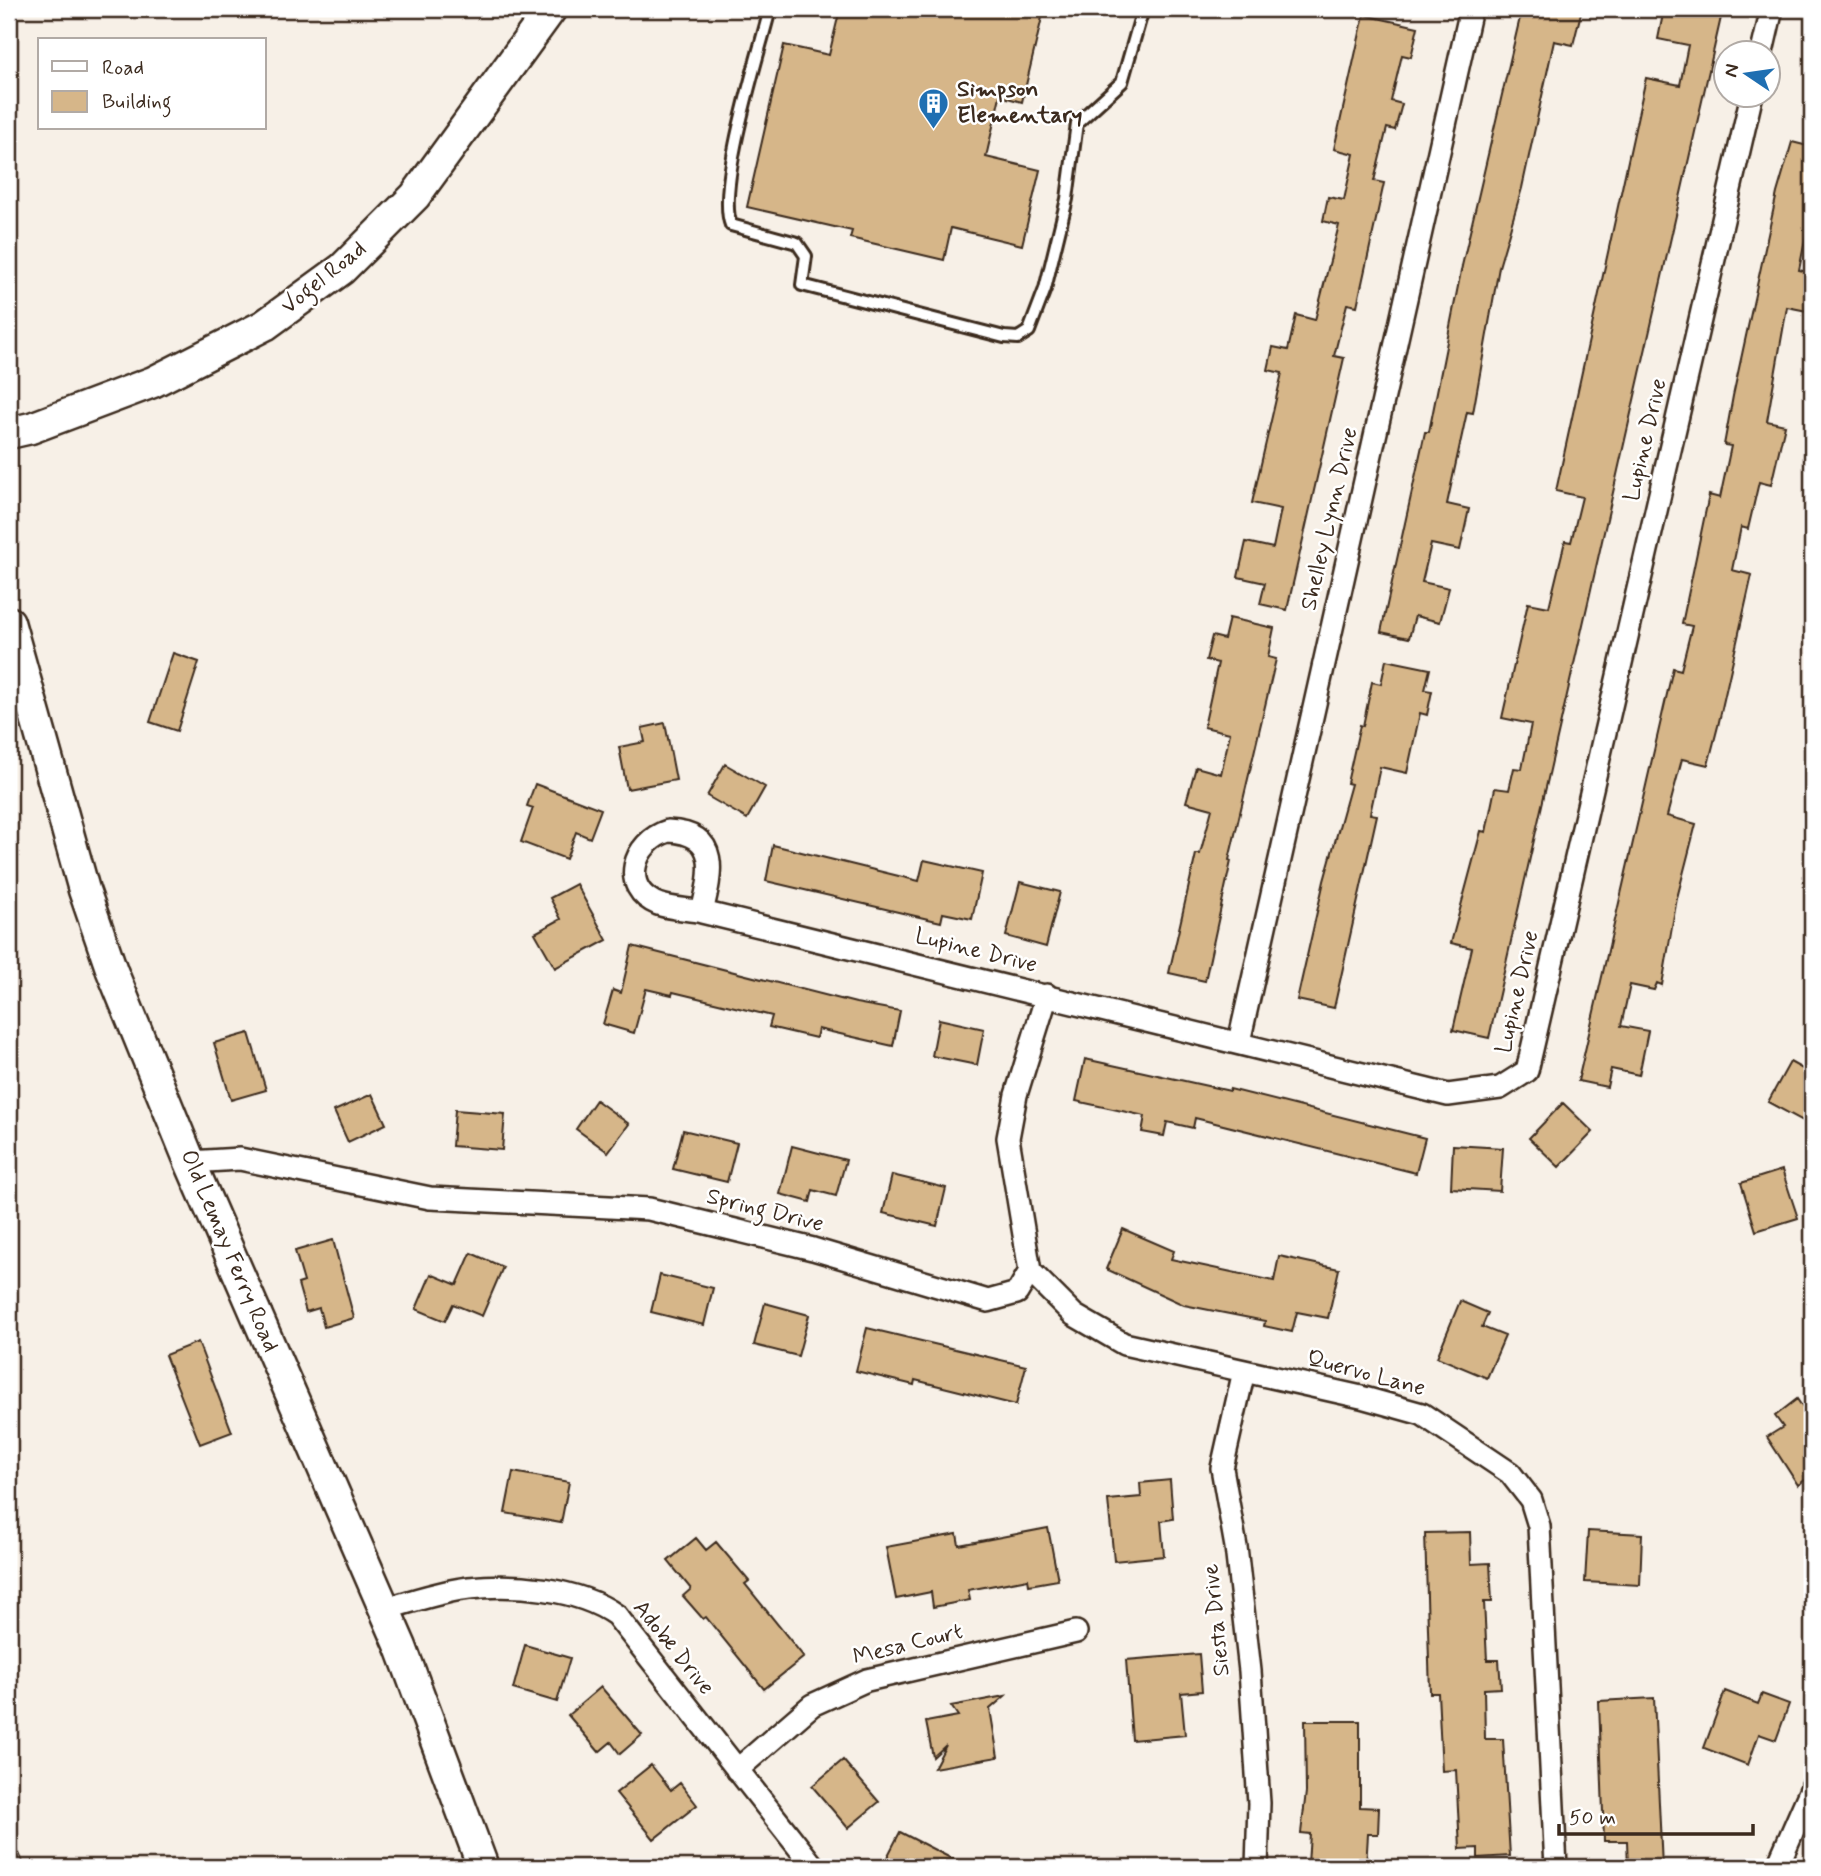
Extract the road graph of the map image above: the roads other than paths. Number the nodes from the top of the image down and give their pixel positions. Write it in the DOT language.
graph roads {
  1 [pos="551,9"];
  2 [pos="770,9"];
  3 [pos="1143,9"];
  4 [pos="1471,9"];
  5 [pos="1772,9"];
  6 [pos="1765,38"];
  7 [pos="1749,108"];
  8 [pos="9,433"];
  9 [pos="9,622"];
  10 [pos="702,912"];
  11 [pos="1047,995"];
  12 [pos="1239,1042"];
  13 [pos="190,1162"];
  14 [pos="1030,1271"];
  15 [pos="1244,1371"];
  16 [pos="384,1609"];
  17 [pos="1076,1632"];
  18 [pos="737,1770"];
  19 [pos="1812,1787"];
  20 [pos="9,1860"];
  21 [pos="12,1867"];
  22 [pos="483,1867"];
  23 [pos="814,1867"];
  24 [pos="1257,1867"];
  25 [pos="1556,1867"];
  26 [pos="1777,1867"];
  1 -- 8 [label="main road, Vogel Road"];
  2 -- 3 [label="lane"];
  4 -- 12 [label="street, Shelley Lynn Drive"];
  5 -- 6 [label="street"];
  7 -- 12 [label="street, Lupine Drive"];
  9 -- 13 [label="main road, Old Lemay Ferry Road"];
  10 -- 11 [label="street, Lupine Drive"];
  11 -- 12 [label="street, Lupine Drive"];
  11 -- 14 [label="street"];
  13 -- 14 [label="street, Spring Drive"];
  13 -- 16 [label="main road, Old Lemay Ferry Road"];
  14 -- 15 [label="street, Quervo Lane"];
  15 -- 24 [label="street, Siesta Drive"];
  15 -- 25 [label="street, Quervo Lane"];
  16 -- 18 [label="street, Adobe Drive"];
  16 -- 22 [label="main road, Old Lemay Ferry Road"];
  17 -- 18 [label="street, Mesa Court"];
  18 -- 23 [label="street, Adobe Drive"];
  19 -- 26 [label="street"];
  20 -- 21 [label="street"];
}
